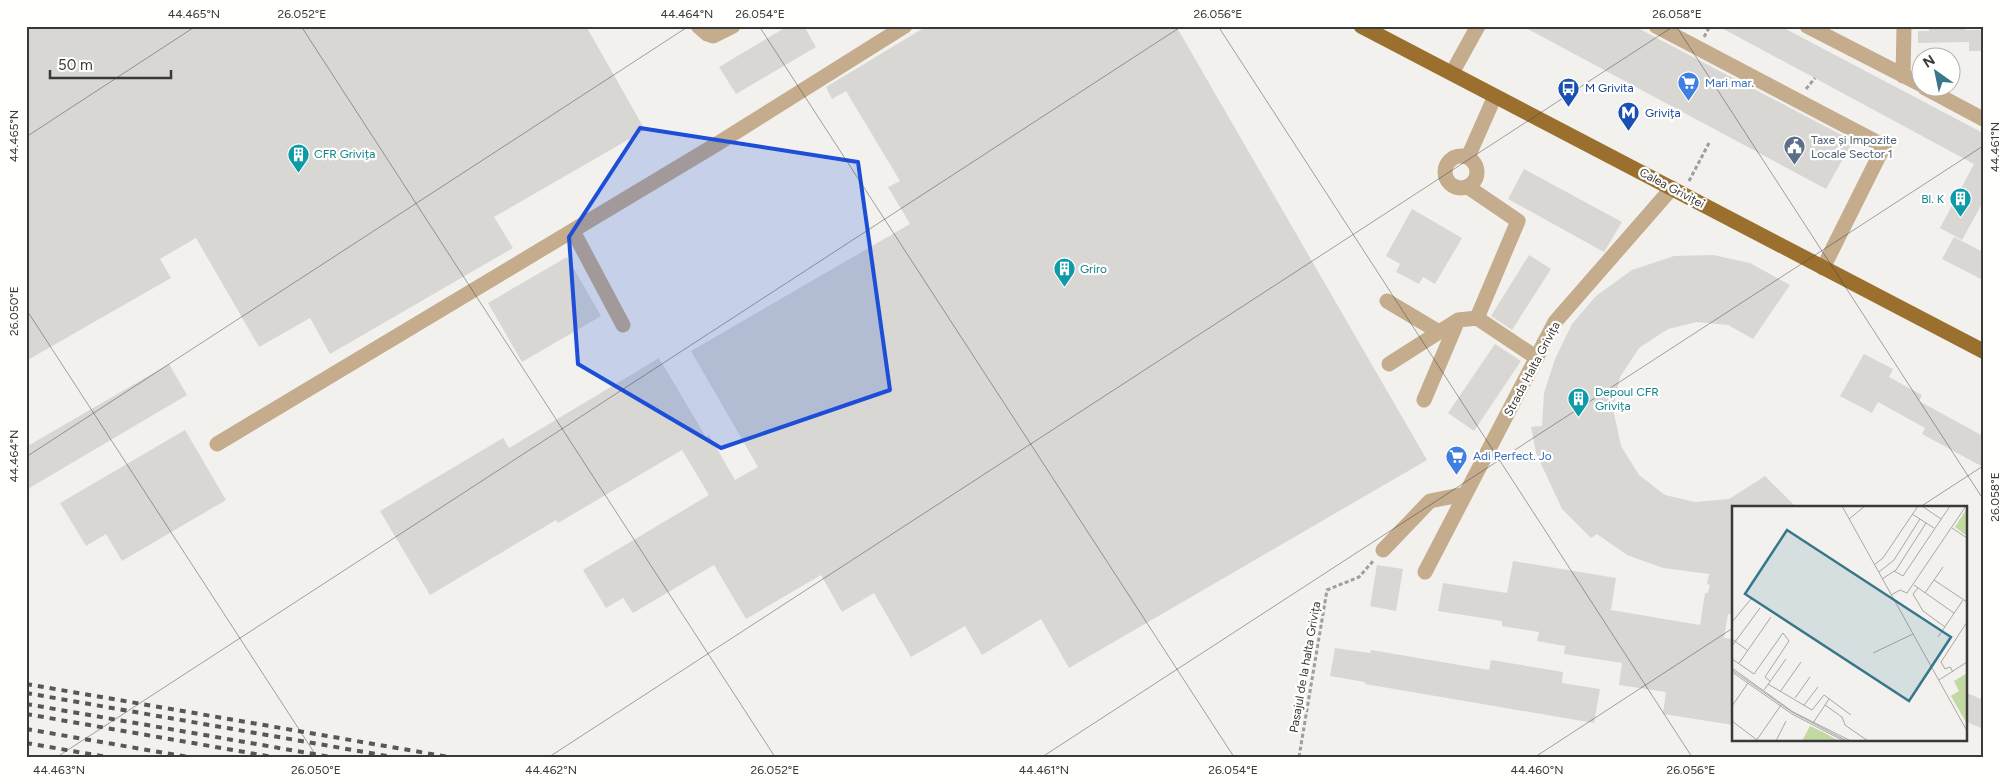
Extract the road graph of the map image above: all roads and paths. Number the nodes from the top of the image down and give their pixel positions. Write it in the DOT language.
graph roads {
  1 [pos="698,26"];
  2 [pos="733,26"];
  3 [pos="905,26"];
  4 [pos="1361,26"];
  5 [pos="1478,26"];
  6 [pos="1656,26"];
  7 [pos="1807,26"];
  8 [pos="1904,26"];
  9 [pos="1452,74"];
  10 [pos="1903,76"];
  11 [pos="1912,81"];
  12 [pos="1495,96"];
  13 [pos="1944,98"];
  14 [pos="1983,118"];
  15 [pos="1468,157"];
  16 [pos="1468,187"];
  17 [pos="1672,188"];
  18 [pos="573,231"];
  19 [pos="1823,268"];
  20 [pos="1387,302"];
  21 [pos="1477,318"];
  22 [pos="1458,320"];
  23 [pos="623,325"];
  24 [pos="1439,332"];
  25 [pos="1983,351"];
  26 [pos="1537,358"];
  27 [pos="1389,364"];
  28 [pos="1424,400"];
  29 [pos="217,444"];
  30 [pos="1465,494"];
  31 [pos="1382,550"];
  32 [pos="1425,572"];
  33 [pos="1299,757"];
  1 -- 2 [label="street"];
  3 -- 18 [label="street"];
  4 -- 9 [label="main road, Calea Griviței"];
  5 -- 9 [label="street"];
  6 -- 19 [label="street"];
  7 -- 10 [label="street"];
  8 -- 10 [label="street"];
  9 -- 12 [label="main road, Calea Griviței"];
  10 -- 11 [label="street"];
  12 -- 15 [label="street"];
  12 -- 17 [label="main road, Calea Griviței"];
  13 -- 14 [label="street"];
  15 -- 16 [label="street"];
  15 -- 16 [label="street"];
  16 -- 21 [label="street"];
  17 -- 19 [label="main road, Calea Griviței"];
  17 -- 26 [label="street, Strada Halta Grivița"];
  18 -- 23 [label="street"];
  18 -- 29 [label="street"];
  19 -- 25 [label="main road, Calea Griviței"];
  20 -- 24 [label="street"];
  21 -- 22 [label="street"];
  21 -- 26 [label="street"];
  22 -- 24 [label="street"];
  22 -- 28 [label="street"];
  24 -- 27 [label="street"];
  26 -- 30 [label="street, Strada Halta Grivița"];
  30 -- 31 [label="street"];
  30 -- 32 [label="street, Strada Halta Grivița"];
  31 -- 33 [label="path, Pasajul de la halta Grivița"];
}
